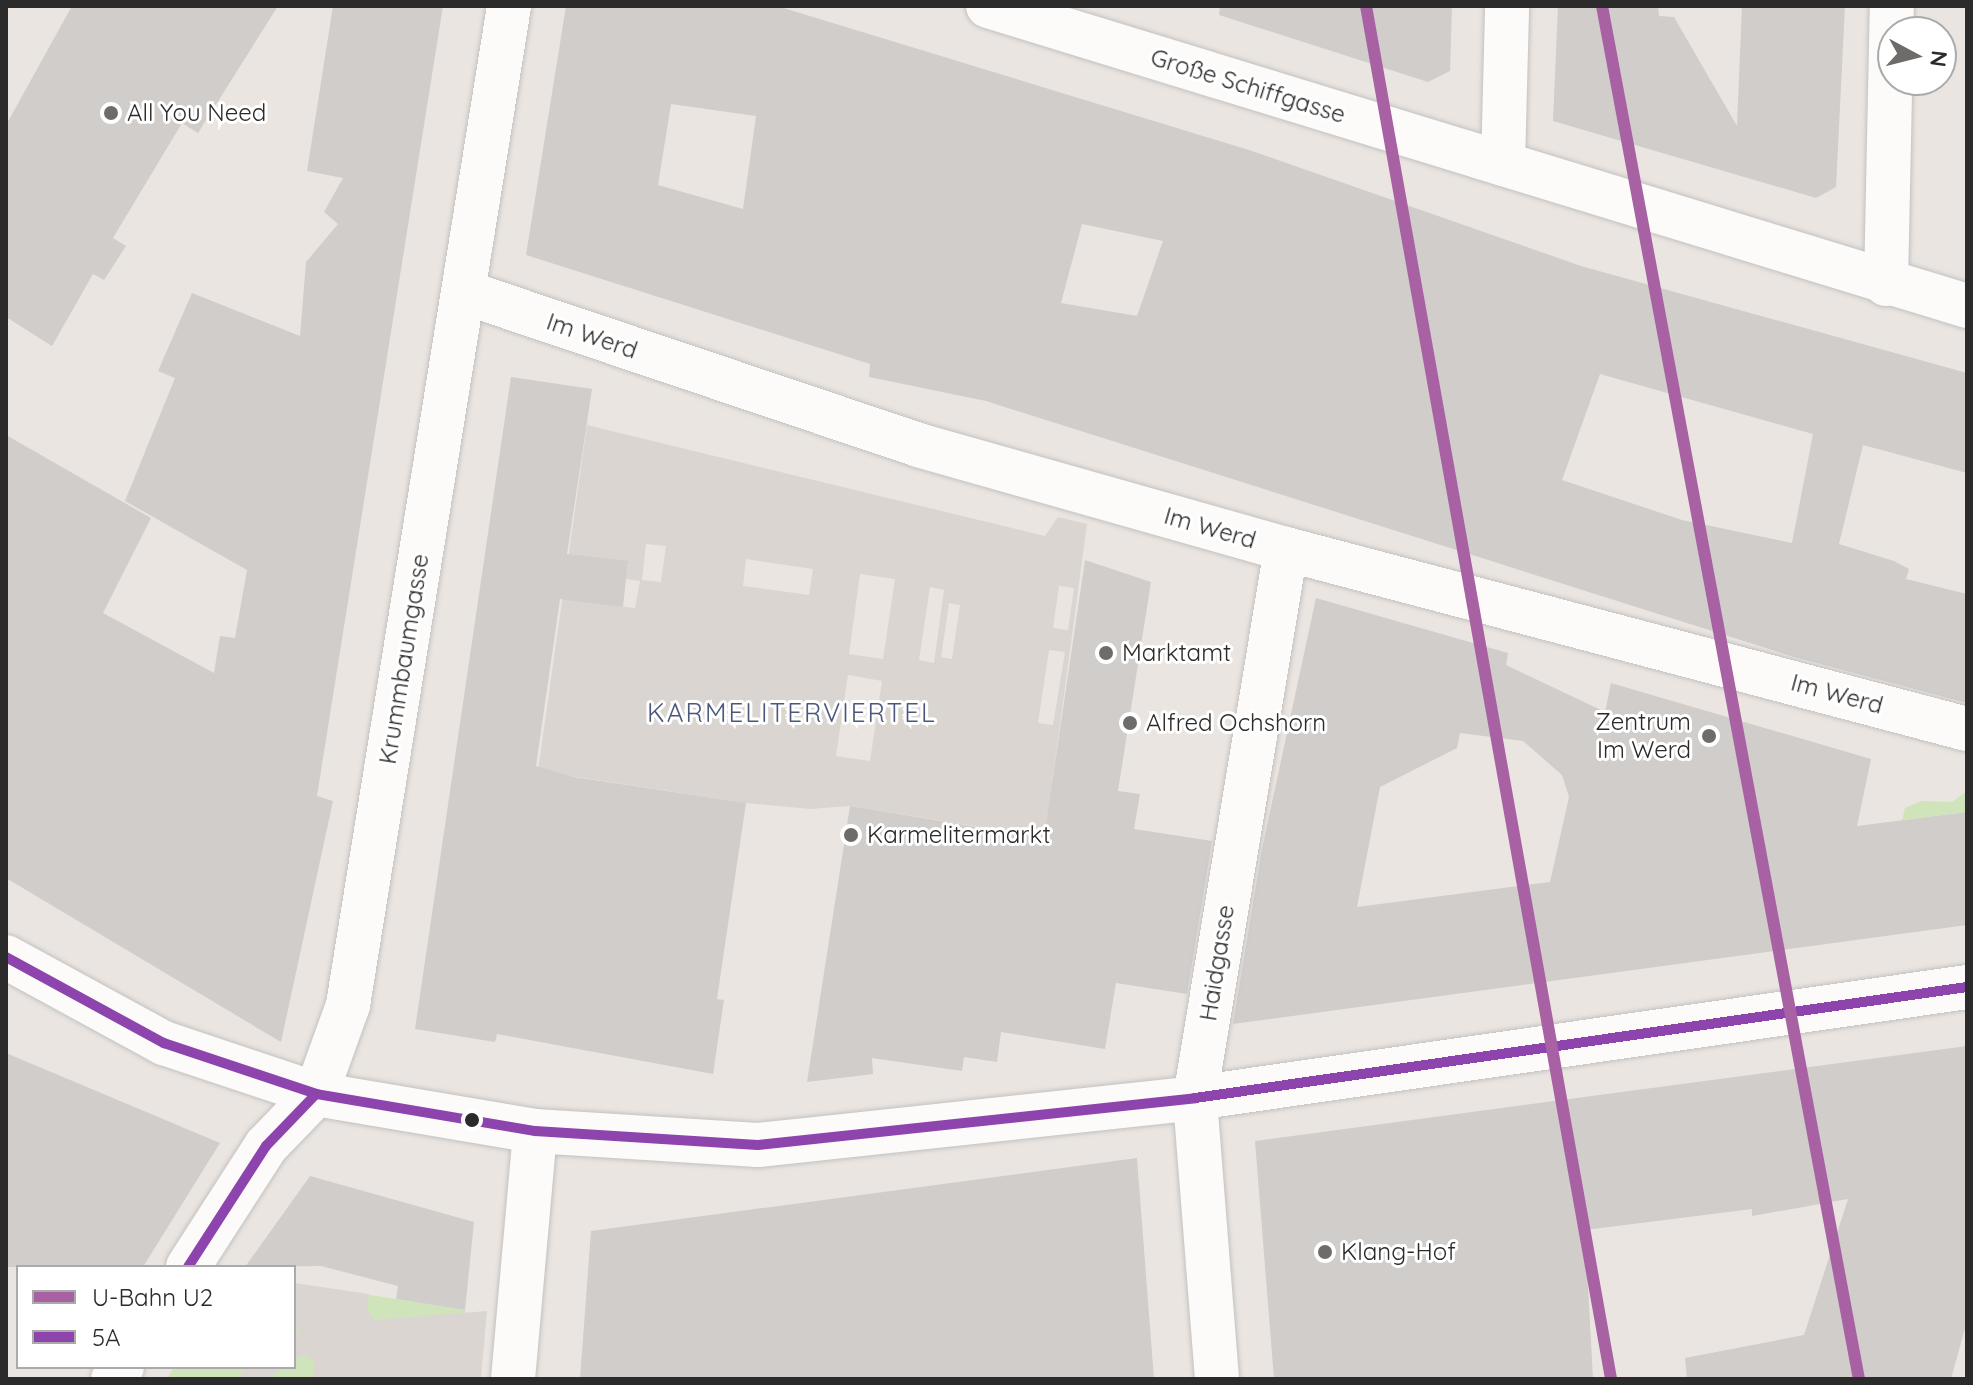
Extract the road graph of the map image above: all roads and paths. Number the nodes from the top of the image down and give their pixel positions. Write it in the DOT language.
graph roads {
  1 [pos="509,6"];
  2 [pos="988,6"];
  3 [pos="1507,6"];
  4 [pos="1892,6"];
  5 [pos="1503,164"];
  6 [pos="1886,284"];
  7 [pos="464,292"];
  8 [pos="1967,306"];
  9 [pos="1286,549"];
  10 [pos="1967,729"];
  11 [pos="6,957"];
  12 [pos="1967,987"];
  13 [pos="316,1094"];
  14 [pos="1195,1098"];
  15 [pos="535,1131"];
  16 [pos="189,1265"];
  17 [pos="513,1379"];
  18 [pos="1217,1379"];
  1 -- 7 [label="street, Krummbaumgasse"];
  2 -- 5 [label="street, Große Schiffgasse"];
  3 -- 5 [label="street"];
  4 -- 6 [label="street"];
  5 -- 6 [label="street, Große Schiffgasse"];
  6 -- 8 [label="street, Große Schiffgasse"];
  7 -- 9 [label="street, Im Werd"];
  7 -- 13 [label="street, Krummbaumgasse"];
  9 -- 10 [label="street, Im Werd"];
  9 -- 14 [label="street, Haidgasse"];
  11 -- 13 [label="street"];
  12 -- 14 [label="street"];
  13 -- 15 [label="street"];
  13 -- 16 [label="street, Krummbaumgasse"];
  14 -- 15 [label="street"];
  14 -- 18 [label="street, Haidgasse"];
  15 -- 17 [label="street"];
}
